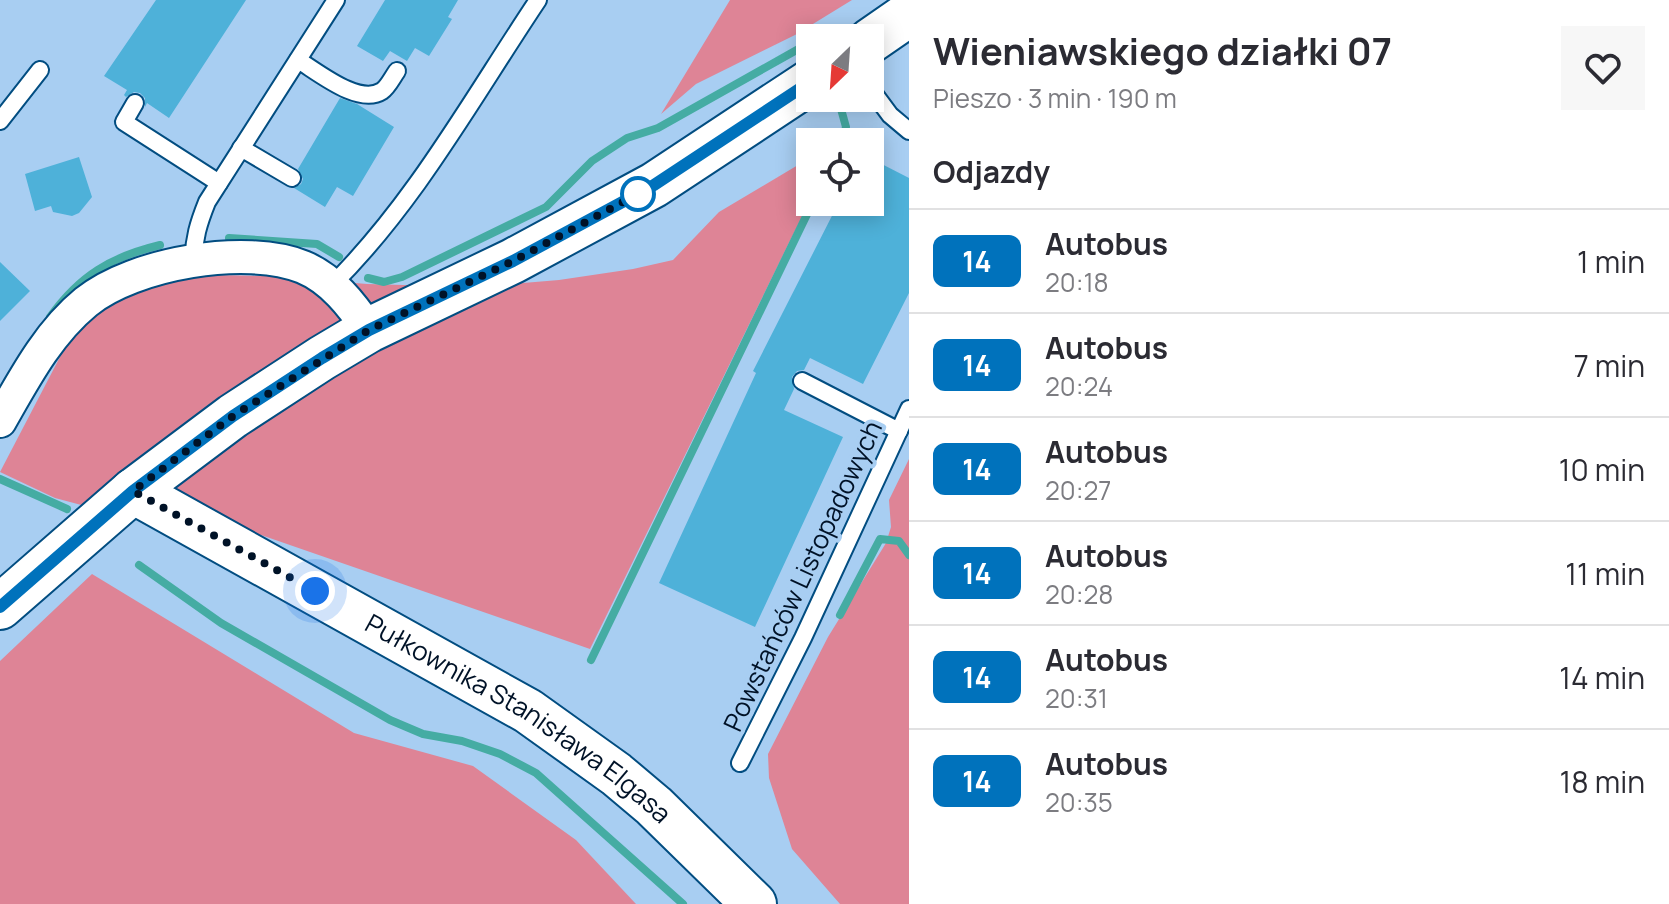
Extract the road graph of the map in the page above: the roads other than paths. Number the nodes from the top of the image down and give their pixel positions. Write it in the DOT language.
graph roads {
  1 [pos="336,0"];
  2 [pos="538,0"];
  3 [pos="909,14"];
  4 [pos="884,31"];
  5 [pos="298,60"];
  6 [pos="40,70"];
  7 [pos="397,71"];
  8 [pos="796,91"];
  9 [pos="135,103"];
  10 [pos="884,107"];
  11 [pos="0,121"];
  12 [pos="909,131"];
  13 [pos="241,148"];
  14 [pos="292,178"];
  15 [pos="219,183"];
  16 [pos="194,262"];
  17 [pos="332,285"];
  18 [pos="369,330"];
  19 [pos="802,381"];
  20 [pos="909,409"];
  21 [pos="0,421"];
  22 [pos="899,431"];
  23 [pos="133,491"];
  24 [pos="0,607"];
  25 [pos="740,763"];
  26 [pos="754,904"];
  1 -- 5 [label="lane"];
  2 -- 17 [label="lane"];
  3 -- 4 [label="street"];
  5 -- 7 [label="lane"];
  5 -- 13 [label="lane"];
  6 -- 11 [label="lane"];
  8 -- 18 [label="street"];
  9 -- 15 [label="lane"];
  10 -- 12 [label="lane"];
  13 -- 14 [label="lane"];
  13 -- 15 [label="lane"];
  15 -- 16 [label="lane"];
  16 -- 17 [label="street"];
  16 -- 21 [label="street"];
  17 -- 18 [label="street"];
  18 -- 23 [label="street"];
  19 -- 22 [label="lane"];
  20 -- 22 [label="lane, Powstańców Listopadowych"];
  22 -- 25 [label="lane, Powstańców Listopadowych"];
  23 -- 24 [label="street"];
  23 -- 26 [label="street, Pułkownika Stanisława Elgasa"];
}
